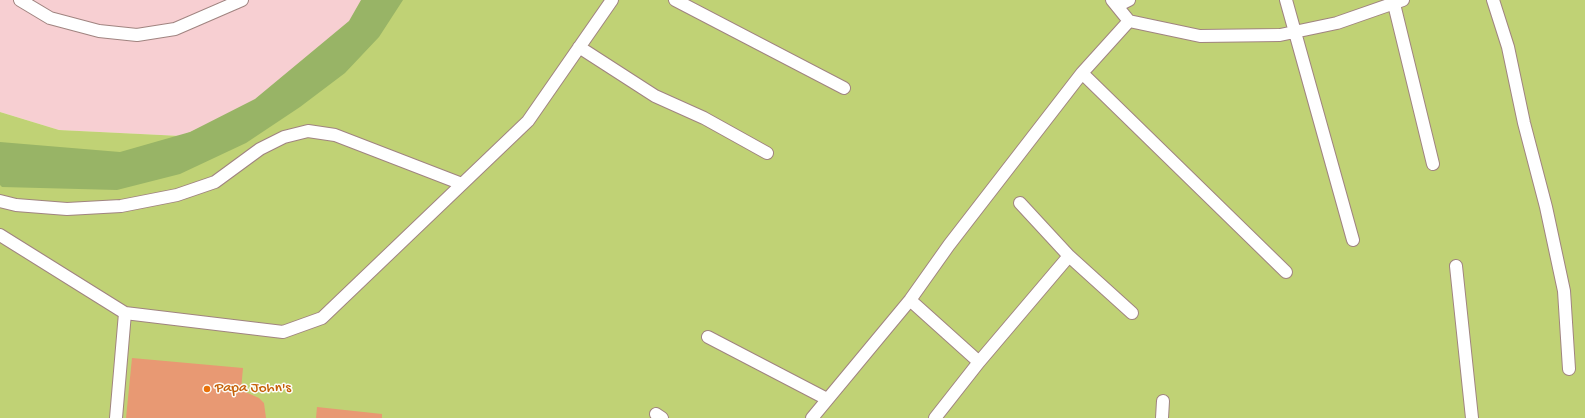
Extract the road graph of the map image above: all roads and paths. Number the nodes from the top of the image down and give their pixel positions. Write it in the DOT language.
graph roads {
  1 [pos="20,0"];
  2 [pos="242,0"];
  3 [pos="612,0"];
  4 [pos="675,0"];
  5 [pos="1129,0"];
  6 [pos="1286,0"];
  7 [pos="1494,0"];
  8 [pos="1398,2"];
  9 [pos="1115,3"];
  10 [pos="1129,21"];
  11 [pos="1295,32"];
  12 [pos="579,47"];
  13 [pos="1082,73"];
  14 [pos="844,88"];
  15 [pos="767,153"];
  16 [pos="1433,164"];
  17 [pos="462,184"];
  18 [pos="0,201"];
  19 [pos="1020,203"];
  20 [pos="0,235"];
  21 [pos="1353,240"];
  22 [pos="1068,256"];
  23 [pos="1456,266"];
  24 [pos="1286,272"];
  25 [pos="910,300"];
  26 [pos="124,313"];
  27 [pos="1132,314"];
  28 [pos="708,337"];
  29 [pos="979,362"];
  30 [pos="1569,369"];
  31 [pos="827,399"];
  32 [pos="1163,401"];
  33 [pos="116,418"];
  34 [pos="812,418"];
  35 [pos="935,418"];
  36 [pos="1162,418"];
  37 [pos="1472,418"];
  1 -- 2 [label="lane"];
  3 -- 12 [label="lane"];
  4 -- 14 [label="lane"];
  5 -- 9 [label="lane"];
  6 -- 11 [label="lane"];
  7 -- 30 [label="lane"];
  8 -- 11 [label="lane"];
  8 -- 16 [label="lane"];
  9 -- 10 [label="lane"];
  10 -- 11 [label="lane"];
  10 -- 13 [label="lane"];
  11 -- 21 [label="lane"];
  12 -- 15 [label="lane"];
  12 -- 17 [label="lane"];
  13 -- 24 [label="lane"];
  13 -- 25 [label="lane"];
  17 -- 18 [label="lane"];
  17 -- 26 [label="lane"];
  19 -- 22 [label="lane"];
  20 -- 26 [label="lane"];
  22 -- 27 [label="lane"];
  22 -- 29 [label="lane"];
  23 -- 37 [label="lane"];
  25 -- 29 [label="lane"];
  25 -- 31 [label="lane"];
  26 -- 33 [label="lane"];
  28 -- 31 [label="lane"];
  29 -- 35 [label="lane"];
  31 -- 34 [label="lane"];
  32 -- 36 [label="lane"];
}
